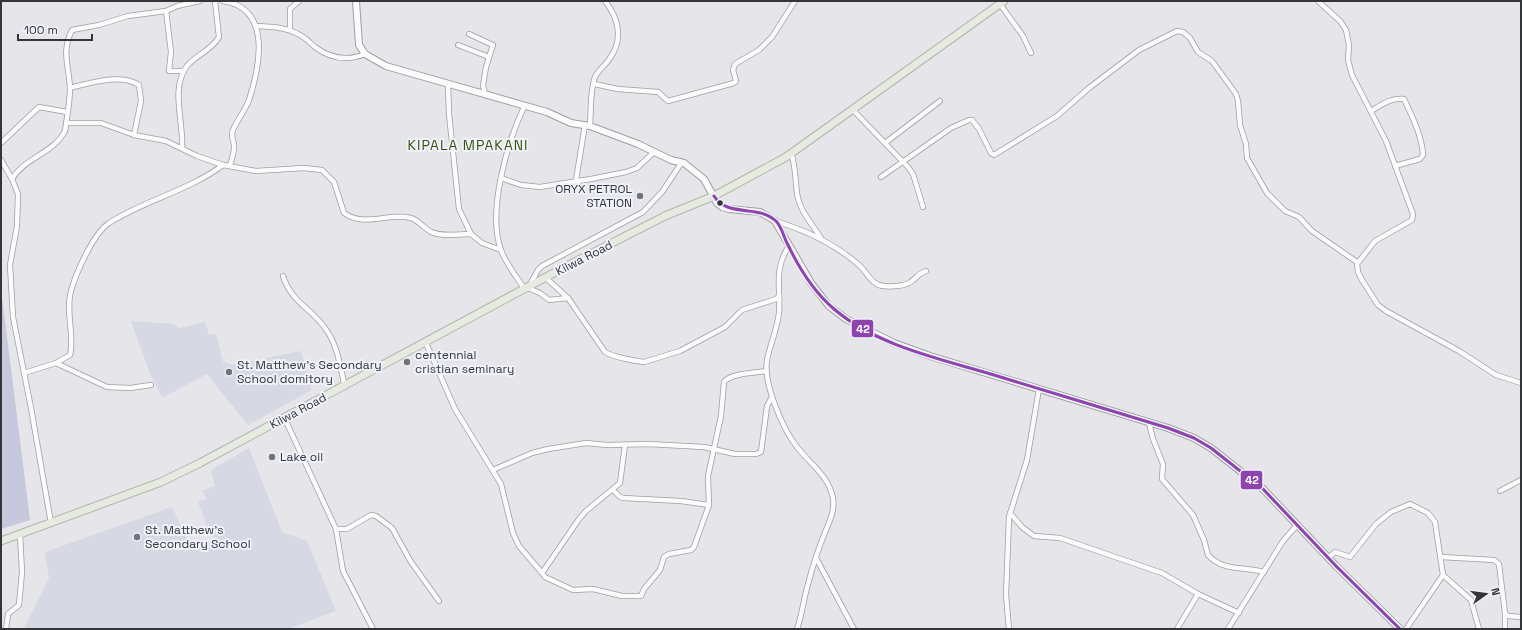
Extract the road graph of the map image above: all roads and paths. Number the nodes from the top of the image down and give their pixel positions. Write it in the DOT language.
graph roads {
  1 [pos="200,1"];
  2 [pos="215,1"];
  3 [pos="223,1"];
  4 [pos="299,1"];
  5 [pos="356,1"];
  6 [pos="605,1"];
  7 [pos="795,1"];
  8 [pos="1318,1"];
  9 [pos="1002,2"];
  10 [pos="166,11"];
  11 [pos="256,26"];
  12 [pos="290,30"];
  13 [pos="469,34"];
  14 [pos="458,45"];
  15 [pos="1031,53"];
  16 [pos="365,54"];
  17 [pos="489,58"];
  18 [pos="184,71"];
  19 [pos="594,84"];
  20 [pos="448,85"];
  21 [pos="70,88"];
  22 [pos="485,95"];
  23 [pos="940,102"];
  24 [pos="524,107"];
  25 [pos="853,110"];
  26 [pos="1371,111"];
  27 [pos="67,112"];
  28 [pos="66,123"];
  29 [pos="587,126"];
  30 [pos="134,135"];
  31 [pos="885,143"];
  32 [pos="1,144"];
  33 [pos="182,148"];
  34 [pos="654,152"];
  35 [pos="791,153"];
  36 [pos="1,160"];
  37 [pos="903,160"];
  38 [pos="682,162"];
  39 [pos="223,165"];
  40 [pos="230,166"];
  41 [pos="1395,166"];
  42 [pos="881,177"];
  43 [pos="501,178"];
  44 [pos="12,179"];
  45 [pos="576,180"];
  46 [pos="714,196"];
  47 [pos="924,207"];
  48 [pos="775,221"];
  49 [pos="471,234"];
  50 [pos="822,239"];
  51 [pos="789,246"];
  52 [pos="501,250"];
  53 [pos="1357,262"];
  54 [pos="926,271"];
  55 [pos="283,276"];
  56 [pos="546,278"];
  57 [pos="527,289"];
  58 [pos="779,296"];
  59 [pos="568,298"];
  60 [pos="426,343"];
  61 [pos="56,363"];
  62 [pos="766,372"];
  63 [pos="24,373"];
  64 [pos="1521,383"];
  65 [pos="151,385"];
  66 [pos="345,387"];
  67 [pos="1039,389"];
  68 [pos="772,397"];
  69 [pos="284,418"];
  70 [pos="1149,423"];
  71 [pos="625,445"];
  72 [pos="714,450"];
  73 [pos="493,470"];
  74 [pos="1521,480"];
  75 [pos="613,490"];
  76 [pos="1500,492"];
  77 [pos="708,505"];
  78 [pos="1010,513"];
  79 [pos="51,523"];
  80 [pos="1296,525"];
  81 [pos="336,529"];
  82 [pos="20,535"];
  83 [pos="1,541"];
  84 [pos="1441,557"];
  85 [pos="816,558"];
  86 [pos="1328,558"];
  87 [pos="1264,572"];
  88 [pos="542,573"];
  89 [pos="1443,575"];
  90 [pos="1198,594"];
  91 [pos="439,601"];
  92 [pos="1505,613"];
  93 [pos="1239,614"];
  94 [pos="1521,617"];
  95 [pos="6,629"];
  96 [pos="373,629"];
  97 [pos="797,629"];
  98 [pos="854,629"];
  99 [pos="1009,629"];
  100 [pos="1177,629"];
  101 [pos="1228,629"];
  102 [pos="1400,629"];
  103 [pos="1406,629"];
  104 [pos="1479,629"];
  105 [pos="1505,629"];
  1 -- 10 [label="street"];
  2 -- 18 [label="street"];
  3 -- 11 [label="street"];
  4 -- 12 [label="street"];
  5 -- 16 [label="main road"];
  6 -- 19 [label="street"];
  7 -- 19 [label="street"];
  8 -- 26 [label="street"];
  9 -- 15 [label="street"];
  9 -- 25 [label="highway, Kilwa Road"];
  10 -- 18 [label="street"];
  10 -- 21 [label="street"];
  11 -- 12 [label="street"];
  11 -- 40 [label="street"];
  12 -- 16 [label="street"];
  13 -- 17 [label="street"];
  14 -- 17 [label="street"];
  16 -- 20 [label="main road"];
  17 -- 22 [label="street"];
  18 -- 33 [label="street"];
  19 -- 29 [label="street"];
  20 -- 22 [label="main road"];
  20 -- 49 [label="street"];
  21 -- 27 [label="street"];
  21 -- 30 [label="street"];
  22 -- 24 [label="main road"];
  23 -- 31 [label="street"];
  24 -- 29 [label="main road"];
  24 -- 43 [label="street"];
  25 -- 31 [label="street"];
  25 -- 35 [label="highway, Kilwa Road"];
  26 -- 41 [label="street"];
  26 -- 41 [label="street"];
  27 -- 28 [label="street"];
  27 -- 32 [label="street"];
  28 -- 30 [label="street"];
  28 -- 44 [label="street"];
  29 -- 34 [label="main road"];
  29 -- 45 [label="street"];
  30 -- 33 [label="street"];
  31 -- 37 [label="street"];
  33 -- 39 [label="street"];
  34 -- 38 [label="main road"];
  34 -- 45 [label="street"];
  35 -- 46 [label="highway, Kilwa Road"];
  35 -- 50 [label="street"];
  36 -- 44 [label="street"];
  37 -- 42 [label="street"];
  37 -- 47 [label="street"];
  37 -- 53 [label="street"];
  38 -- 46 [label="main road"];
  38 -- 57 [label="street"];
  39 -- 40 [label="street"];
  39 -- 61 [label="street"];
  40 -- 49 [label="street"];
  41 -- 53 [label="street"];
  43 -- 45 [label="street"];
  43 -- 52 [label="street"];
  44 -- 63 [label="street"];
  46 -- 48 [label="main road"];
  46 -- 56 [label="highway, Kilwa Road"];
  48 -- 50 [label="street"];
  48 -- 51 [label="main road"];
  49 -- 52 [label="street"];
  50 -- 54 [label="street"];
  51 -- 58 [label="street"];
  51 -- 67 [label="main road"];
  52 -- 57 [label="street"];
  53 -- 64 [label="street"];
  55 -- 66 [label="street"];
  56 -- 57 [label="highway, Kilwa Road"];
  56 -- 59 [label="street"];
  57 -- 59 [label="street"];
  57 -- 60 [label="highway, Kilwa Road"];
  58 -- 59 [label="street"];
  58 -- 62 [label="street"];
  60 -- 66 [label="highway, Kilwa Road"];
  60 -- 73 [label="street"];
  61 -- 63 [label="street"];
  61 -- 65 [label="street"];
  62 -- 68 [label="street"];
  62 -- 72 [label="street"];
  63 -- 79 [label="street"];
  66 -- 69 [label="highway, Kilwa Road"];
  67 -- 70 [label="main road"];
  67 -- 78 [label="street"];
  68 -- 72 [label="street"];
  68 -- 85 [label="street"];
  69 -- 79 [label="highway, Kilwa Road"];
  69 -- 81 [label="street"];
  70 -- 80 [label="main road"];
  70 -- 87 [label="street"];
  71 -- 72 [label="street"];
  71 -- 73 [label="street"];
  71 -- 75 [label="street"];
  72 -- 77 [label="street"];
  73 -- 88 [label="street"];
  74 -- 76 [label="street"];
  75 -- 77 [label="street"];
  75 -- 88 [label="street"];
  77 -- 88 [label="street"];
  78 -- 90 [label="street"];
  78 -- 99 [label="street"];
  79 -- 82 [label="highway, Kilwa Road"];
  80 -- 86 [label="main road"];
  80 -- 87 [label="street"];
  81 -- 91 [label="street"];
  81 -- 96 [label="street"];
  82 -- 83 [label="highway, Kilwa Road"];
  82 -- 95 [label="street"];
  84 -- 86 [label="street"];
  84 -- 89 [label="street"];
  84 -- 92 [label="street"];
  85 -- 97 [label="street"];
  85 -- 98 [label="street"];
  86 -- 102 [label="main road"];
  87 -- 93 [label="street"];
  89 -- 103 [label="street"];
  89 -- 104 [label="street"];
  90 -- 93 [label="street"];
  90 -- 100 [label="street"];
  92 -- 94 [label="street"];
  92 -- 105 [label="street"];
  93 -- 101 [label="street"];
}
